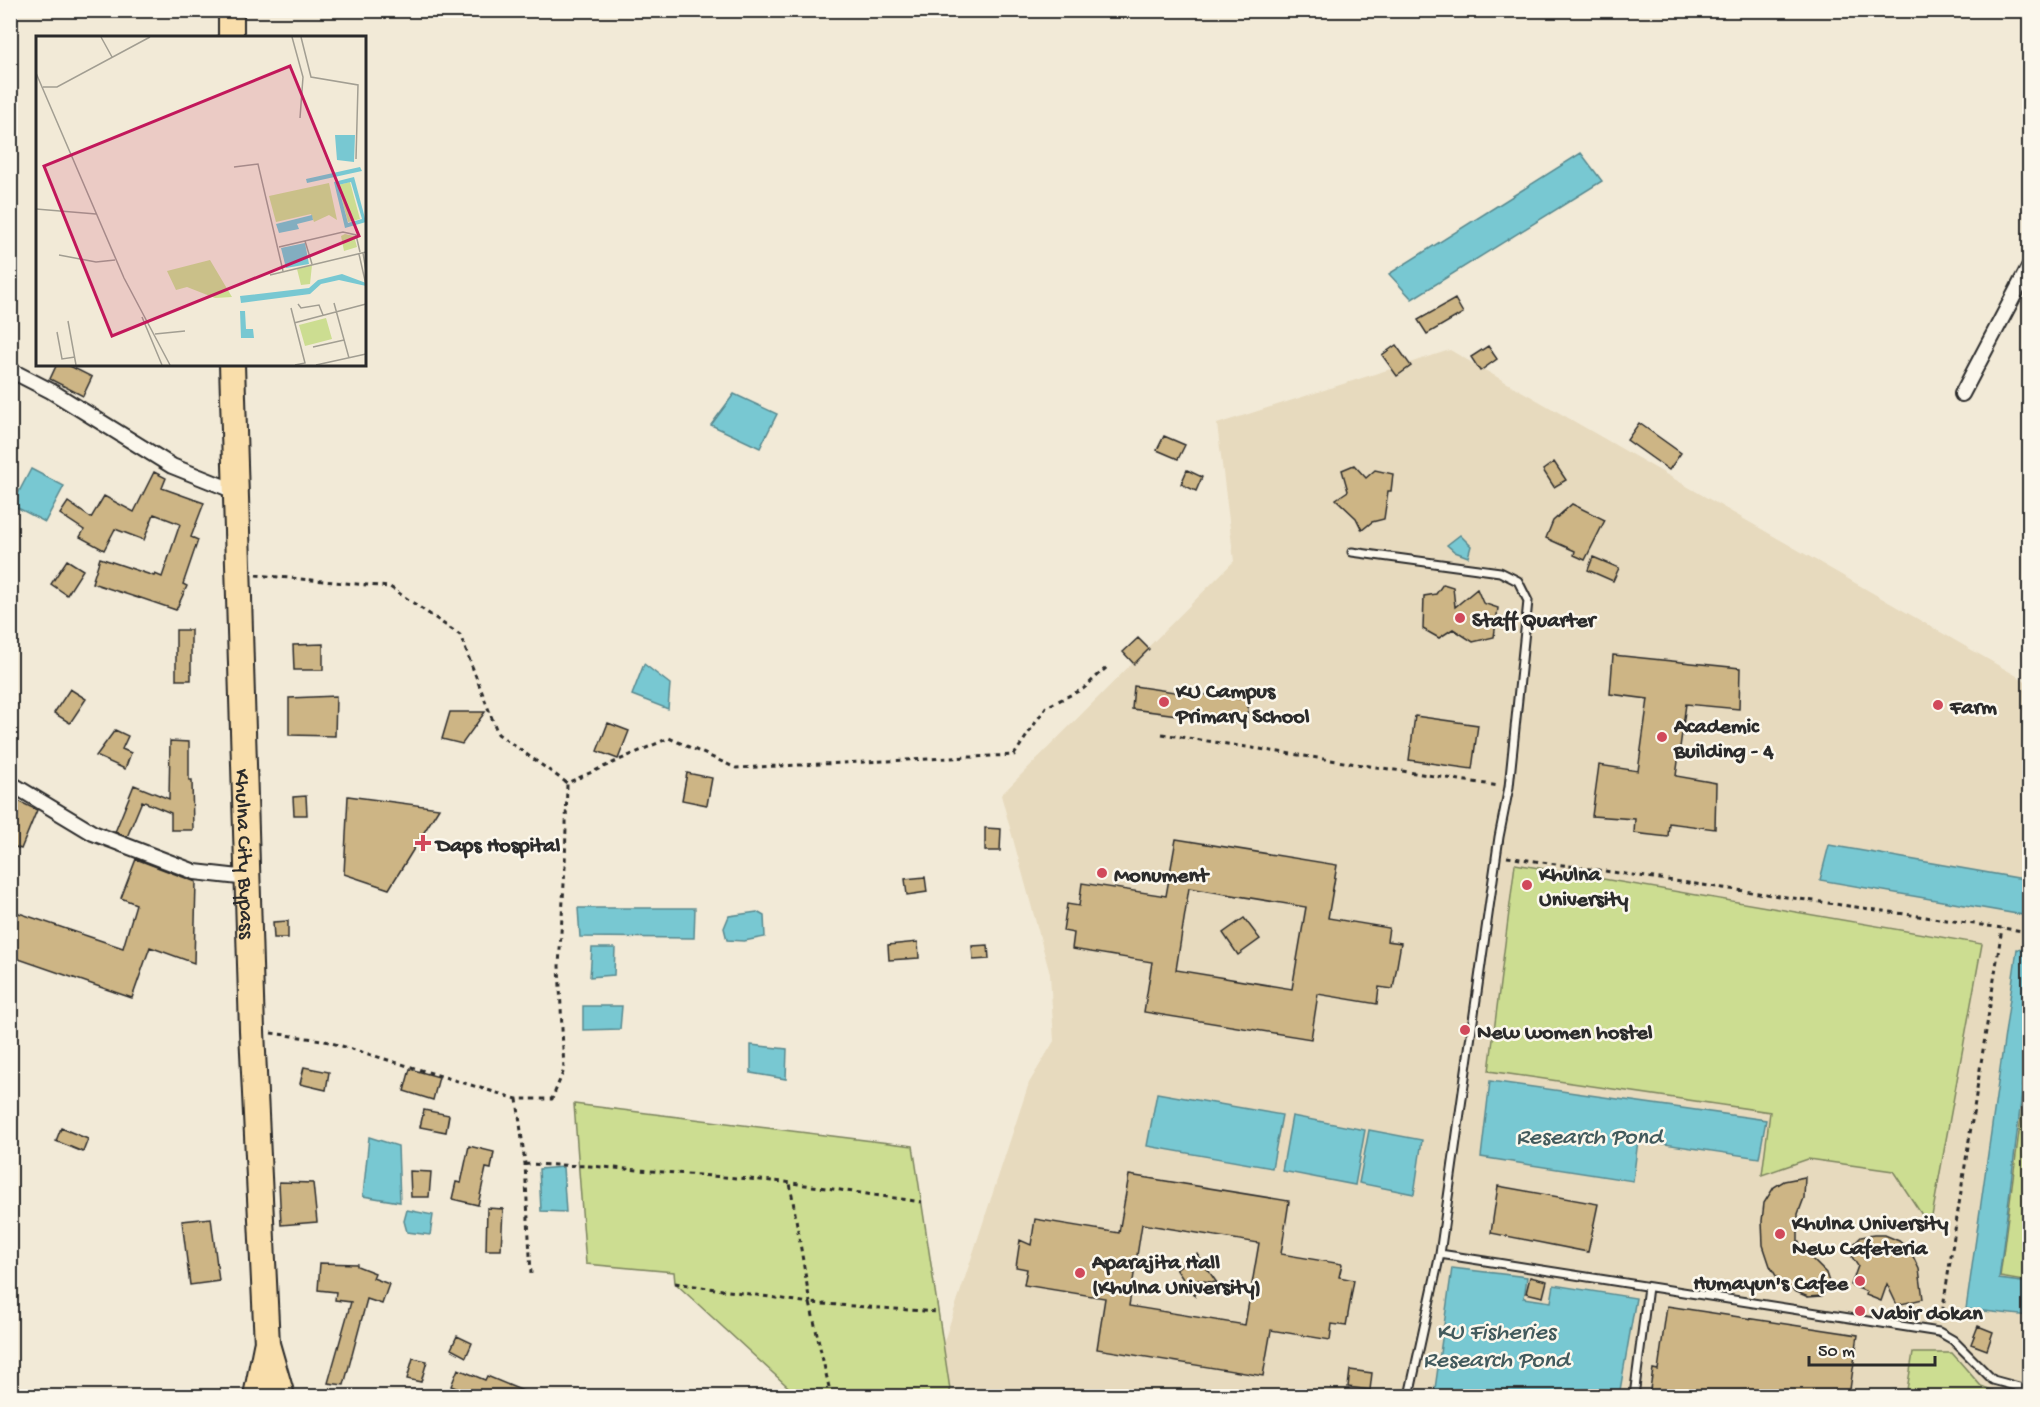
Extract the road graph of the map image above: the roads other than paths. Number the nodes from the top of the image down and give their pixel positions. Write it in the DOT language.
graph roads {
  1 [pos="231,10"];
  2 [pos="231,36"];
  3 [pos="2030,264"];
  4 [pos="232,366"];
  5 [pos="10,370"];
  6 [pos="1962,394"];
  7 [pos="237,492"];
  8 [pos="1352,552"];
  9 [pos="10,783"];
  10 [pos="248,878"];
  11 [pos="1440,1254"];
  12 [pos="1648,1287"];
  13 [pos="267,1344"];
  14 [pos="2026,1391"];
  15 [pos="256,1396"];
  16 [pos="282,1396"];
  17 [pos="1409,1396"];
  18 [pos="1634,1396"];
  1 -- 2 [label="highway"];
  3 -- 6 [label="street"];
  4 -- 7 [label="highway, Khulna City Bypass"];
  5 -- 7 [label="street"];
  7 -- 10 [label="highway, Khulna City Bypass"];
  8 -- 11 [label="lane"];
  9 -- 10 [label="street"];
  10 -- 13 [label="highway, Khulna City Bypass"];
  11 -- 12 [label="lane"];
  11 -- 17 [label="lane"];
  12 -- 14 [label="lane"];
  12 -- 18 [label="lane"];
  13 -- 15 [label="highway"];
  13 -- 16 [label="highway"];
}
